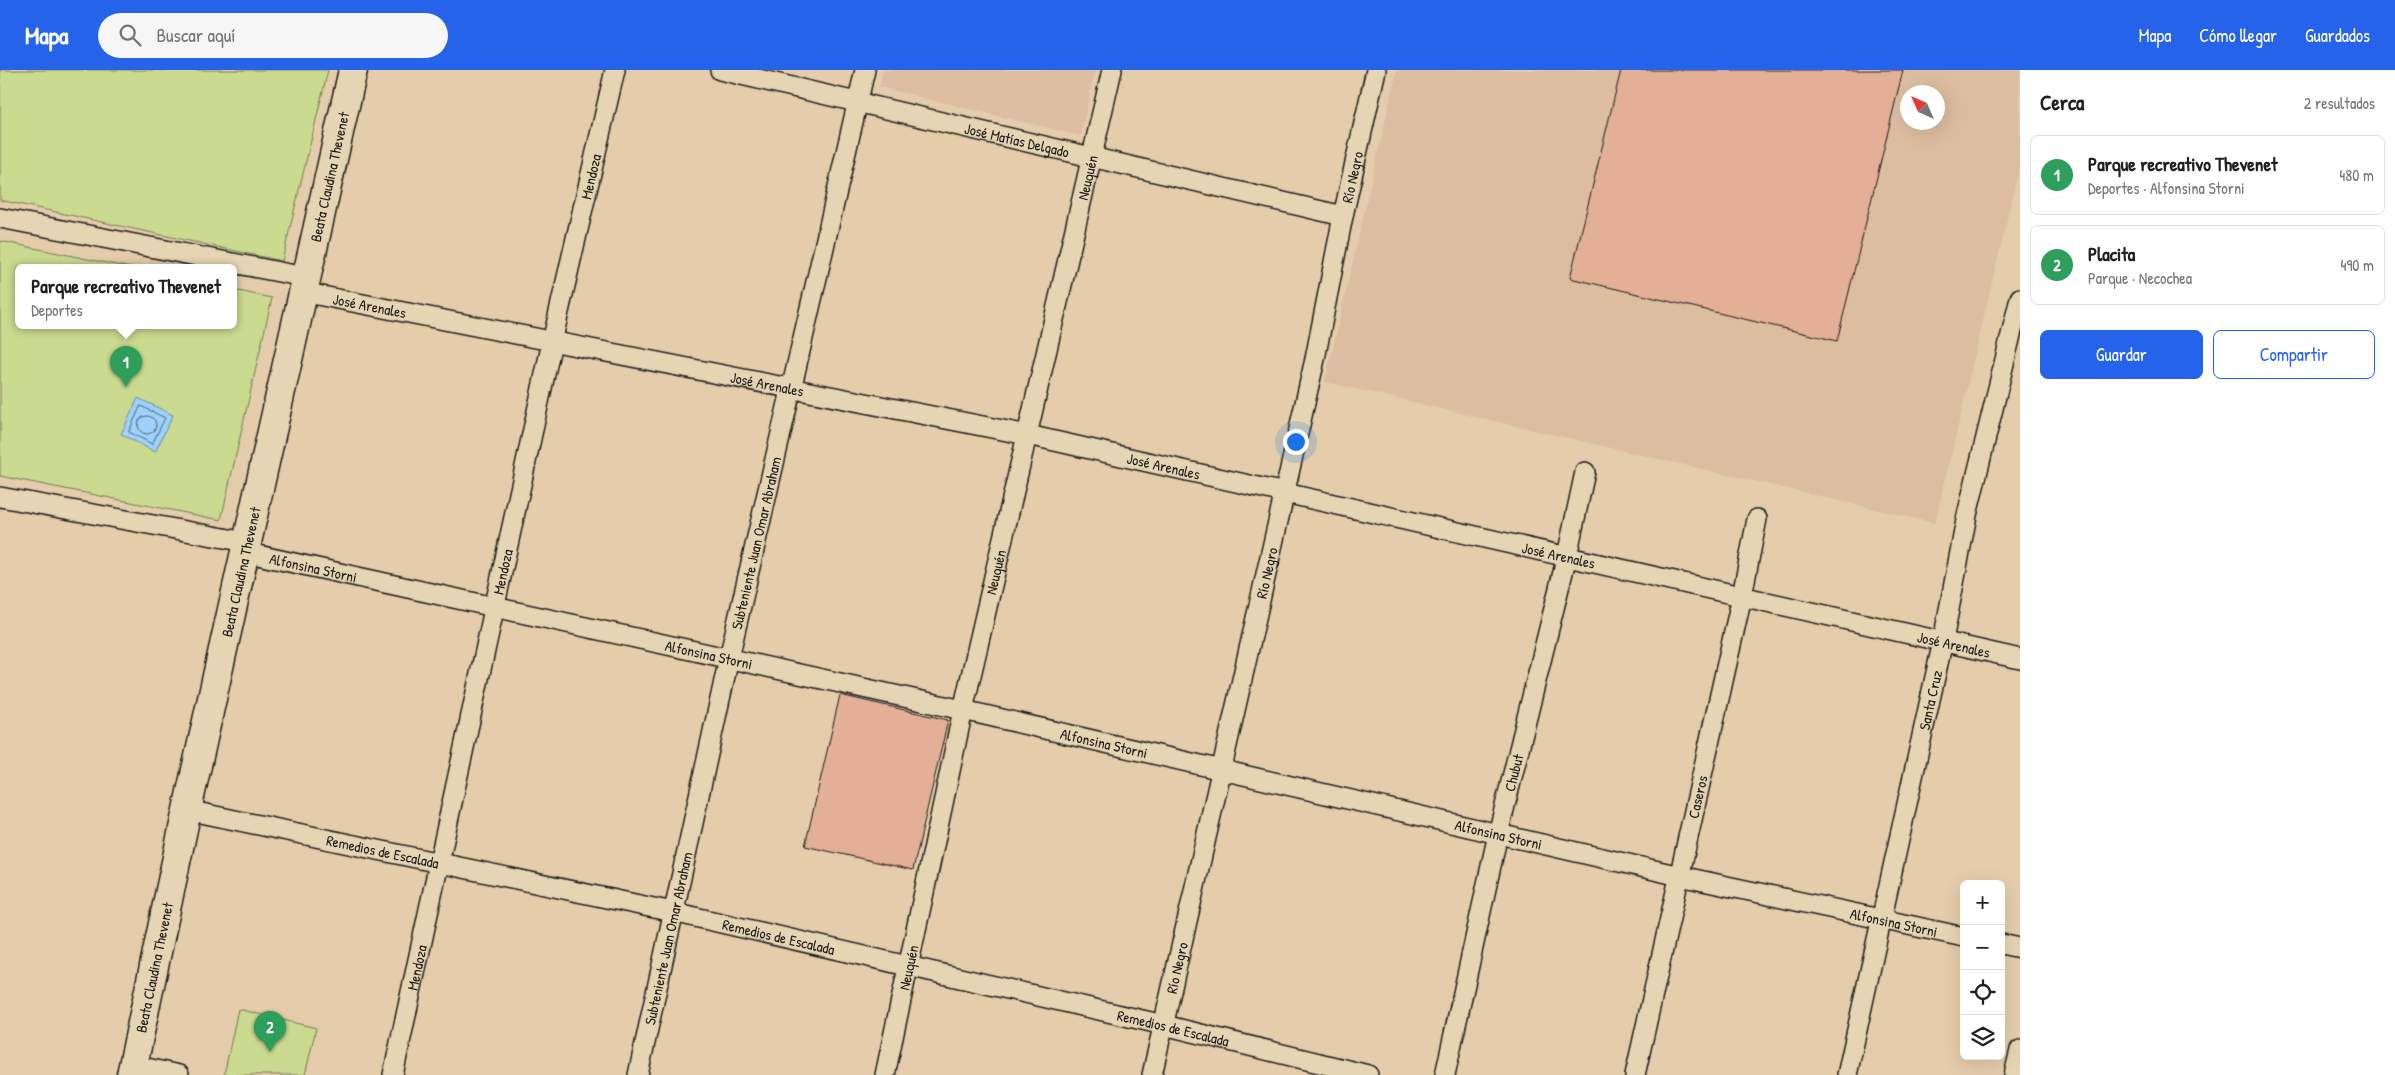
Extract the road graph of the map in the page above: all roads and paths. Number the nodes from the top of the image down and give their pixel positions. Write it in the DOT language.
graph roads {
  1 [pos="353,70"];
  2 [pos="615,70"];
  3 [pos="720,70"];
  4 [pos="865,70"];
  5 [pos="1112,70"];
  6 [pos="1376,70"];
  7 [pos="858,102"];
  8 [pos="1093,158"];
  9 [pos="1343,216"];
  10 [pos="0,218"];
  11 [pos="209,264"];
  12 [pos="237,270"];
  13 [pos="304,285"];
  14 [pos="2020,298"];
  15 [pos="552,342"];
  16 [pos="2013,364"];
  17 [pos="791,386"];
  18 [pos="1028,434"];
  19 [pos="1584,472"];
  20 [pos="1283,493"];
  21 [pos="0,497"];
  22 [pos="1756,519"];
  23 [pos="245,547"];
  24 [pos="1567,556"];
  25 [pos="1742,596"];
  26 [pos="495,609"];
  27 [pos="1943,640"];
  28 [pos="729,658"];
  29 [pos="2020,659"];
  30 [pos="963,710"];
  31 [pos="1222,770"];
  32 [pos="187,810"];
  33 [pos="1498,834"];
  34 [pos="440,865"];
  35 [pos="1680,876"];
  36 [pos="672,912"];
  37 [pos="1881,920"];
  38 [pos="1960,936"];
  39 [pos="2005,945"];
  40 [pos="2020,948"];
  41 [pos="908,967"];
  42 [pos="1164,1025"];
  43 [pos="2020,1050"];
  44 [pos="132,1070"];
  45 [pos="178,1075"];
  46 [pos="393,1075"];
  47 [pos="638,1075"];
  48 [pos="885,1075"];
  49 [pos="1152,1075"];
  50 [pos="1368,1075"];
  51 [pos="1445,1075"];
  52 [pos="1635,1075"];
  53 [pos="1847,1075"];
  54 [pos="2014,1075"];
  1 -- 13 [label="main road, Beata Claudina Thevenet"];
  2 -- 15 [label="street, Mendoza"];
  3 -- 7 [label="street, José Matías Delgado"];
  4 -- 7 [label="street, Subteniente Juan Omar Abraham"];
  5 -- 8 [label="street, Neuquén"];
  6 -- 9 [label="street, Río Negro"];
  7 -- 8 [label="street, José Matías Delgado"];
  7 -- 17 [label="street, Subteniente Juan Omar Abraham"];
  8 -- 9 [label="street, José Matías Delgado"];
  8 -- 18 [label="street, Neuquén"];
  9 -- 20 [label="street, Río Negro"];
  10 -- 11 [label="street, José Arenales"];
  12 -- 13 [label="street, José Arenales"];
  13 -- 15 [label="street, José Arenales"];
  13 -- 23 [label="main road, Beata Claudina Thevenet"];
  14 -- 16 [label="street, Santa Cruz"];
  15 -- 17 [label="street, José Arenales"];
  15 -- 26 [label="street, Mendoza"];
  16 -- 27 [label="street, Santa Cruz"];
  17 -- 18 [label="street, José Arenales"];
  17 -- 28 [label="street, Subteniente Juan Omar Abraham"];
  18 -- 20 [label="street, José Arenales"];
  18 -- 30 [label="street, Neuquén"];
  19 -- 24 [label="street, Chubut"];
  20 -- 24 [label="street, José Arenales"];
  20 -- 31 [label="street, Río Negro"];
  21 -- 23 [label="street, Alfonsina Storni"];
  22 -- 25 [label="street, Caseros"];
  23 -- 26 [label="street, Alfonsina Storni"];
  23 -- 32 [label="main road, Beata Claudina Thevenet"];
  24 -- 25 [label="street, José Arenales"];
  24 -- 33 [label="street, Chubut"];
  25 -- 27 [label="street, José Arenales"];
  25 -- 35 [label="street, Caseros"];
  26 -- 28 [label="street, Alfonsina Storni"];
  26 -- 34 [label="street, Mendoza"];
  27 -- 29 [label="street, José Arenales"];
  27 -- 37 [label="street, Santa Cruz"];
  28 -- 30 [label="street, Alfonsina Storni"];
  28 -- 36 [label="street, Subteniente Juan Omar Abraham"];
  30 -- 31 [label="street, Alfonsina Storni"];
  30 -- 41 [label="street, Neuquén"];
  31 -- 33 [label="street, Alfonsina Storni"];
  31 -- 42 [label="street, Río Negro"];
  32 -- 34 [label="street, Remedios de Escalada"];
  32 -- 44 [label="main road, Beata Claudina Thevenet"];
  33 -- 35 [label="street, Alfonsina Storni"];
  33 -- 51 [label="street, Chubut"];
  34 -- 36 [label="street, Remedios de Escalada"];
  34 -- 46 [label="street, Mendoza"];
  35 -- 37 [label="street, Alfonsina Storni"];
  35 -- 52 [label="street, Caseros"];
  36 -- 41 [label="street, Remedios de Escalada"];
  36 -- 47 [label="street, Subteniente Juan Omar Abraham"];
  37 -- 38 [label="street, Alfonsina Storni"];
  37 -- 53 [label="street, Santa Cruz"];
  39 -- 40 [label="street"];
  41 -- 42 [label="street, Remedios de Escalada"];
  41 -- 48 [label="street, Neuquén"];
  42 -- 49 [label="street, Río Negro"];
  42 -- 50 [label="street, Remedios de Escalada"];
  43 -- 54 [label="street"];
  44 -- 45 [label="street"];
}
